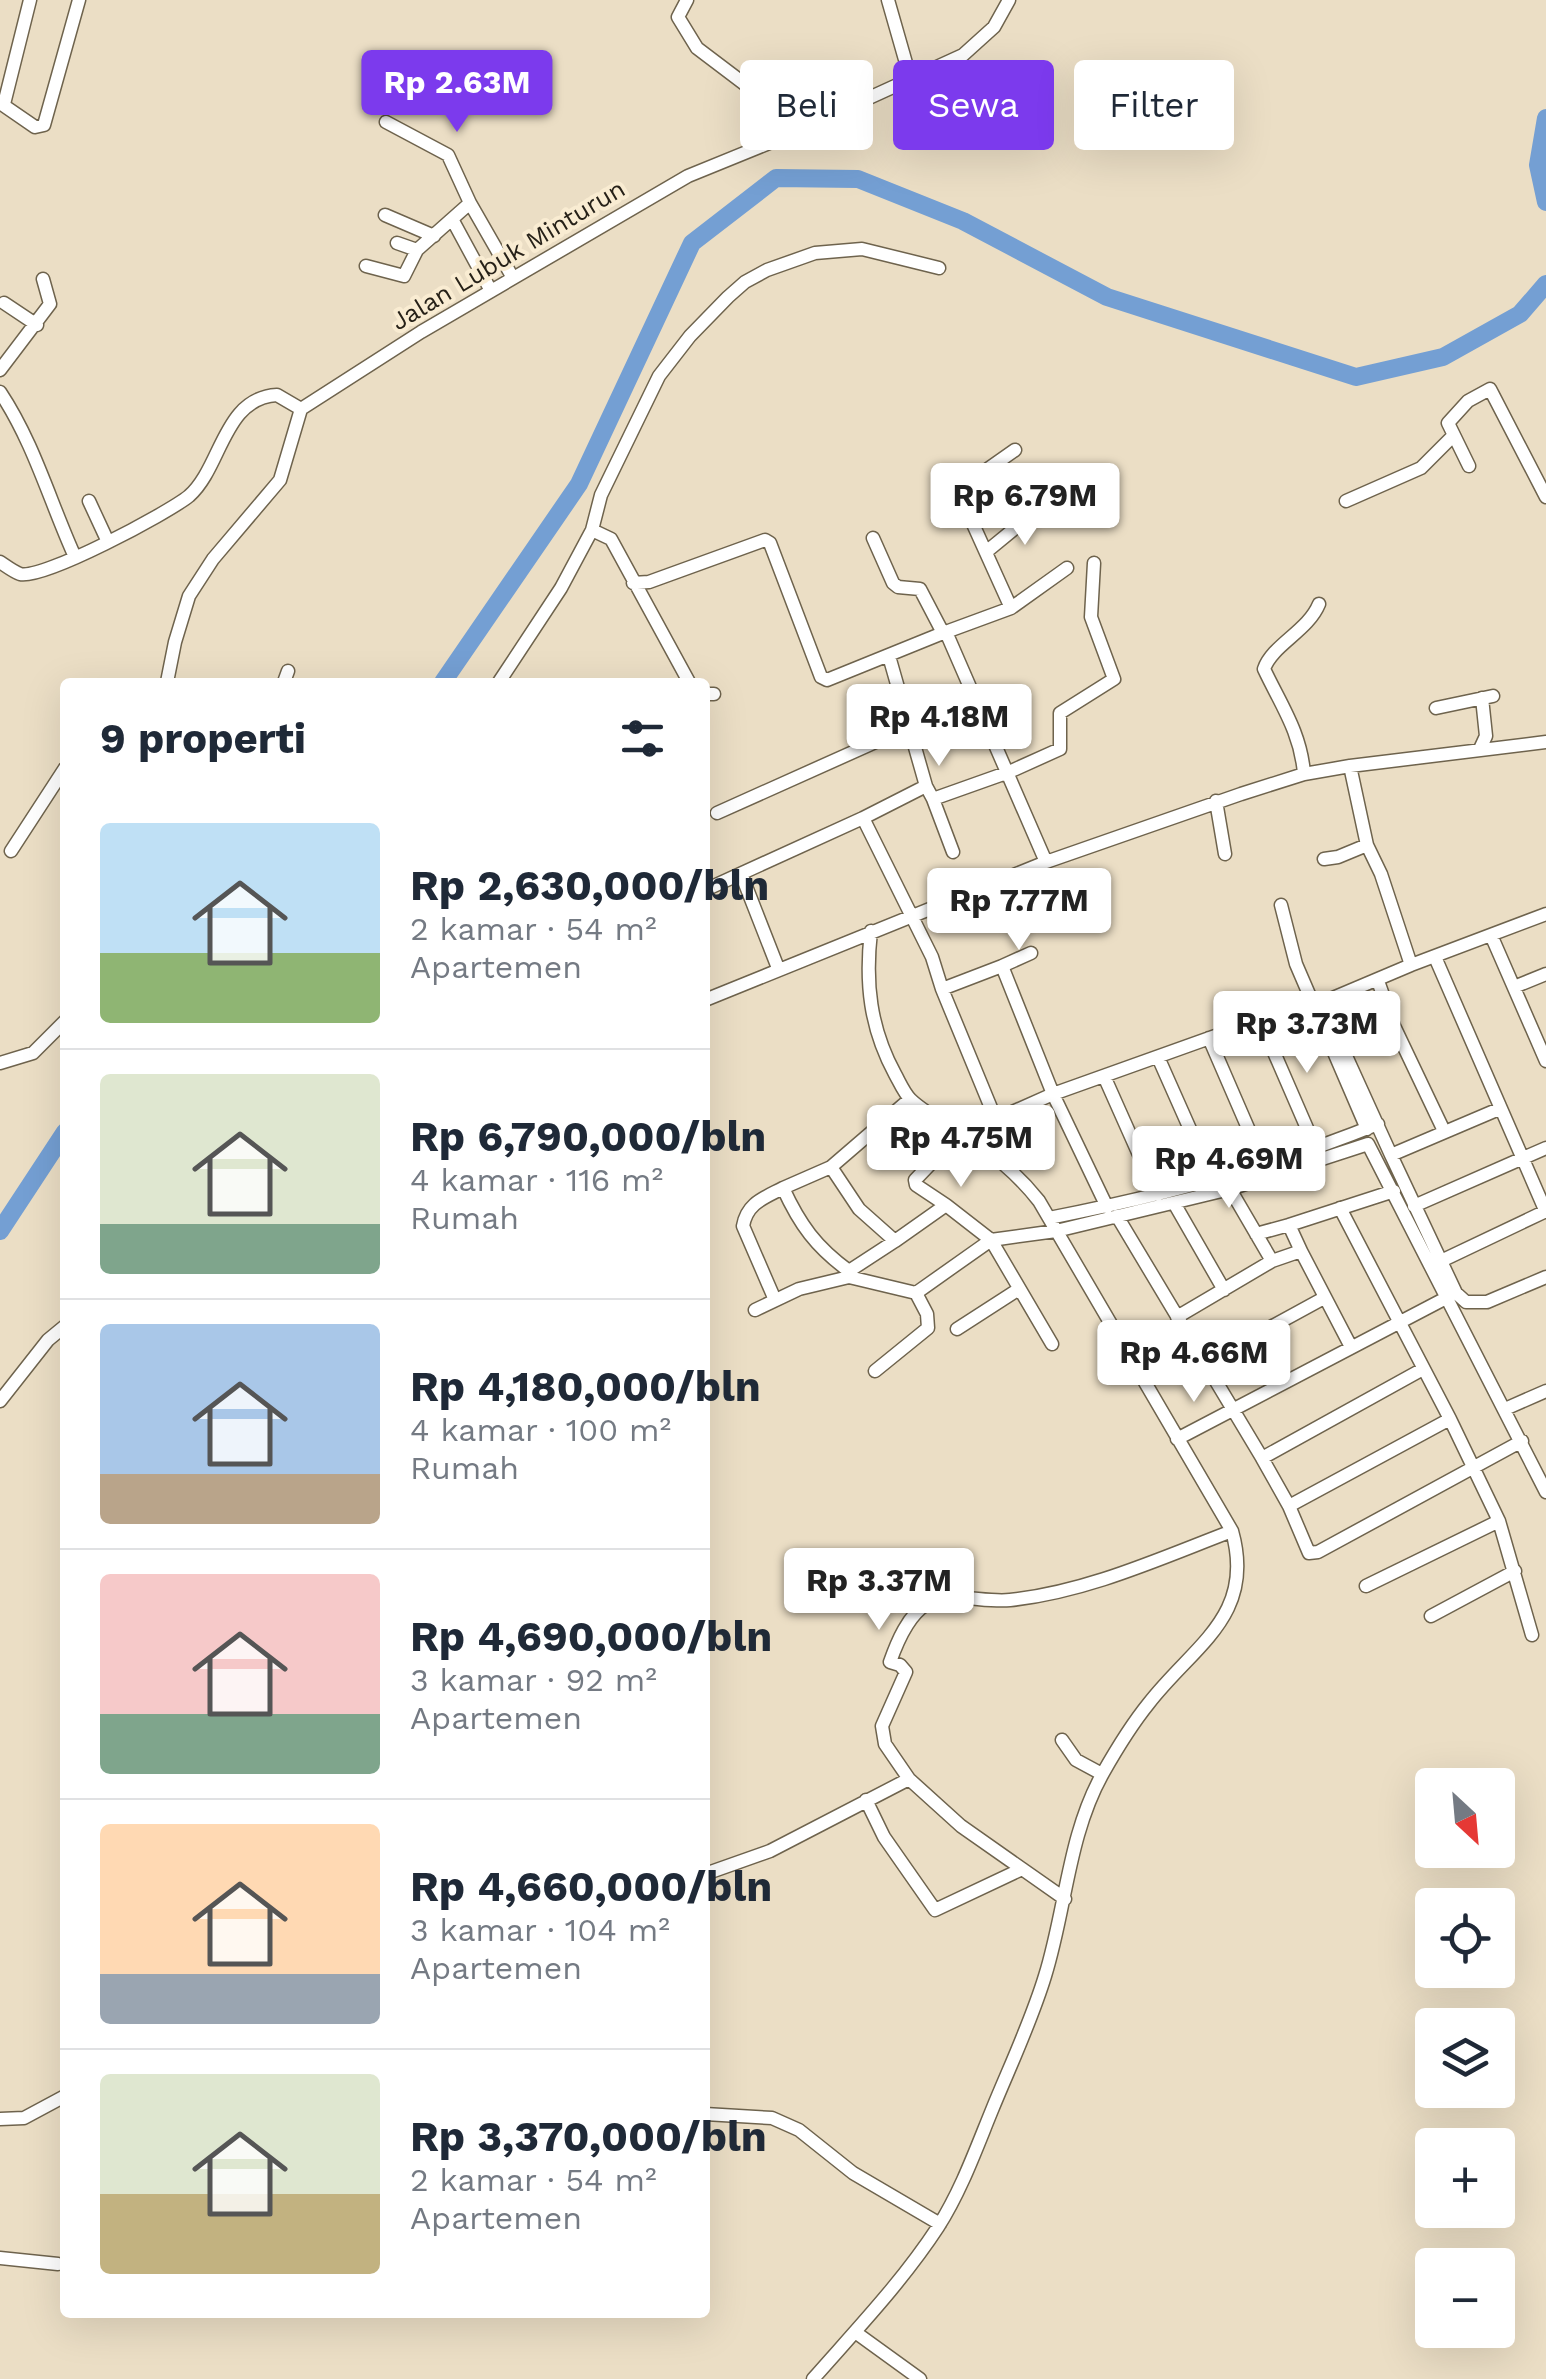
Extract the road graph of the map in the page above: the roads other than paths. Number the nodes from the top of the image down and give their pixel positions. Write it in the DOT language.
graph roads {
  1 [pos="30,0"];
  2 [pos="80,0"];
  3 [pos="687,0"];
  4 [pos="888,0"];
  5 [pos="1009,0"];
  6 [pos="905,60"];
  7 [pos="949,60"];
  8 [pos="740,80"];
  9 [pos="2,104"];
  10 [pos="386,122"];
  11 [pos="748,150"];
  12 [pos="470,204"];
  13 [pos="385,214"];
  14 [pos="452,220"];
  15 [pos="434,236"];
  16 [pos="397,243"];
  17 [pos="417,250"];
  18 [pos="366,266"];
  19 [pos="940,268"];
  20 [pos="512,278"];
  21 [pos="43,280"];
  22 [pos="490,291"];
  23 [pos="4,303"];
  24 [pos="36,325"];
  25 [pos="0,370"];
  26 [pos="0,392"];
  27 [pos="301,409"];
  28 [pos="1454,435"];
  29 [pos="1015,450"];
  30 [pos="1469,466"];
  31 [pos="1544,489"];
  32 [pos="89,501"];
  33 [pos="1346,501"];
  34 [pos="1036,510"];
  35 [pos="592,530"];
  36 [pos="873,538"];
  37 [pos="108,542"];
  38 [pos="986,552"];
  39 [pos="76,557"];
  40 [pos="0,562"];
  41 [pos="1094,563"];
  42 [pos="1067,568"];
  43 [pos="634,584"];
  44 [pos="1320,604"];
  45 [pos="1011,608"];
  46 [pos="944,632"];
  47 [pos="888,656"];
  48 [pos="168,678"];
  49 [pos="503,678"];
  50 [pos="687,678"];
  51 [pos="1436,708"];
  52 [pos="909,727"];
  53 [pos="1546,742"];
  54 [pos="1480,749"];
  55 [pos="1350,766"];
  56 [pos="1009,772"];
  57 [pos="1304,774"];
  58 [pos="60,776"];
  59 [pos="929,792"];
  60 [pos="1216,802"];
  61 [pos="717,813"];
  62 [pos="864,818"];
  63 [pos="1368,846"];
  64 [pos="12,851"];
  65 [pos="954,852"];
  66 [pos="1225,854"];
  67 [pos="1324,859"];
  68 [pos="1046,862"];
  69 [pos="742,876"];
  70 [pos="710,888"];
  71 [pos="1281,905"];
  72 [pos="1546,914"];
  73 [pos="911,915"];
  74 [pos="871,931"];
  75 [pos="1491,935"];
  76 [pos="1031,953"];
  77 [pos="1436,956"];
  78 [pos="1411,965"];
  79 [pos="1002,966"];
  80 [pos="778,968"];
  81 [pos="1546,974"];
  82 [pos="1378,981"];
  83 [pos="1514,987"];
  84 [pos="942,989"];
  85 [pos="710,998"];
  86 [pos="1318,1004"];
  87 [pos="1260,1020"];
  88 [pos="60,1026"];
  89 [pos="1540,1033"];
  90 [pos="1209,1038"];
  91 [pos="1158,1057"];
  92 [pos="1546,1062"];
  93 [pos="0,1063"];
  94 [pos="1104,1076"];
  95 [pos="1053,1094"];
  96 [pos="910,1099"];
  97 [pos="1500,1109"];
  98 [pos="996,1120"];
  99 [pos="1373,1126"];
  100 [pos="1444,1131"];
  101 [pos="962,1134"];
  102 [pos="1546,1148"];
  103 [pos="1316,1149"];
  104 [pos="1391,1155"];
  105 [pos="1522,1158"];
  106 [pos="1264,1165"];
  107 [pos="831,1167"];
  108 [pos="1212,1181"];
  109 [pos="783,1188"];
  110 [pos="1230,1189"];
  111 [pos="1394,1191"];
  112 [pos="1157,1195"];
  113 [pos="1174,1204"];
  114 [pos="946,1206"];
  115 [pos="1414,1206"];
  116 [pos="1340,1208"];
  117 [pos="1112,1211"];
  118 [pos="1546,1211"];
  119 [pos="1052,1225"];
  120 [pos="1289,1225"];
  121 [pos="1256,1234"];
  122 [pos="895,1240"];
  123 [pos="992,1240"];
  124 [pos="1301,1251"];
  125 [pos="1272,1261"];
  126 [pos="1441,1261"];
  127 [pos="849,1274"];
  128 [pos="1546,1277"];
  129 [pos="1019,1289"];
  130 [pos="1224,1290"];
  131 [pos="916,1294"];
  132 [pos="1448,1297"];
  133 [pos="1324,1298"];
  134 [pos="775,1300"];
  135 [pos="755,1310"];
  136 [pos="1177,1317"];
  137 [pos="1400,1321"];
  138 [pos="957,1329"];
  139 [pos="60,1330"];
  140 [pos="1052,1344"];
  141 [pos="1350,1345"];
  142 [pos="1204,1363"];
  143 [pos="1423,1369"];
  144 [pos="875,1371"];
  145 [pos="1546,1391"];
  146 [pos="0,1401"];
  147 [pos="1232,1408"];
  148 [pos="1506,1409"];
  149 [pos="1450,1418"];
  150 [pos="1176,1439"];
  151 [pos="1522,1441"];
  152 [pos="1262,1458"];
  153 [pos="1475,1468"];
  154 [pos="1546,1492"];
  155 [pos="1289,1506"];
  156 [pos="1499,1521"];
  157 [pos="1232,1531"];
  158 [pos="1515,1571"];
  159 [pos="1366,1586"];
  160 [pos="1431,1616"];
  161 [pos="1532,1635"];
  162 [pos="1062,1740"];
  163 [pos="1102,1774"];
  164 [pos="910,1779"];
  165 [pos="866,1800"];
  166 [pos="1022,1869"];
  167 [pos="710,1872"];
  168 [pos="1065,1899"];
  169 [pos="60,2099"];
  170 [pos="710,2114"];
  171 [pos="0,2119"];
  172 [pos="940,2224"];
  173 [pos="0,2258"];
  174 [pos="58,2264"];
  175 [pos="855,2332"];
  176 [pos="812,2379"];
  177 [pos="920,2379"];
  1 -- 9 [label="street"];
  2 -- 9 [label="street"];
  3 -- 8 [label="street"];
  4 -- 6 [label="street"];
  5 -- 7 [label="street, Jalan Lubuk Minturun"];
  10 -- 12 [label="street"];
  11 -- 20 [label="street, Jalan Lubuk Minturun"];
  12 -- 14 [label="street"];
  12 -- 20 [label="street"];
  13 -- 15 [label="street"];
  14 -- 15 [label="street"];
  14 -- 22 [label="street"];
  15 -- 17 [label="street"];
  16 -- 17 [label="street"];
  17 -- 18 [label="street"];
  19 -- 35 [label="street"];
  20 -- 22 [label="street, Jalan Lubuk Minturun"];
  21 -- 24 [label="street"];
  22 -- 27 [label="street, Jalan Lubuk Minturun"];
  23 -- 24 [label="street"];
  24 -- 25 [label="street"];
  26 -- 39 [label="street"];
  27 -- 37 [label="street"];
  27 -- 48 [label="street"];
  28 -- 30 [label="street"];
  28 -- 31 [label="street"];
  28 -- 33 [label="street"];
  29 -- 38 [label="street"];
  32 -- 37 [label="street"];
  34 -- 38 [label="street"];
  35 -- 43 [label="street"];
  35 -- 49 [label="street"];
  36 -- 46 [label="street"];
  37 -- 39 [label="street"];
  38 -- 45 [label="street"];
  39 -- 40 [label="street"];
  41 -- 56 [label="street"];
  42 -- 45 [label="street"];
  43 -- 47 [label="street"];
  43 -- 50 [label="street"];
  44 -- 57 [label="street"];
  45 -- 46 [label="street"];
  46 -- 47 [label="street"];
  46 -- 56 [label="street"];
  47 -- 52 [label="street"];
  51 -- 54 [label="street"];
  52 -- 59 [label="street"];
  52 -- 61 [label="street"];
  53 -- 54 [label="street"];
  54 -- 55 [label="street"];
  55 -- 57 [label="street"];
  55 -- 63 [label="street"];
  56 -- 59 [label="street"];
  56 -- 68 [label="street"];
  57 -- 60 [label="street"];
  58 -- 64 [label="street"];
  59 -- 62 [label="street"];
  59 -- 65 [label="street"];
  60 -- 66 [label="street"];
  60 -- 68 [label="street"];
  62 -- 69 [label="street"];
  62 -- 73 [label="street"];
  63 -- 67 [label="street"];
  63 -- 78 [label="street"];
  68 -- 73 [label="street"];
  69 -- 70 [label="street"];
  69 -- 80 [label="street"];
  71 -- 86 [label="street"];
  72 -- 75 [label="street"];
  73 -- 74 [label="street"];
  73 -- 84 [label="street"];
  74 -- 80 [label="street"];
  74 -- 96 [label="street"];
  75 -- 77 [label="street"];
  75 -- 83 [label="street"];
  76 -- 79 [label="street"];
  77 -- 78 [label="street"];
  77 -- 97 [label="street"];
  78 -- 82 [label="street"];
  79 -- 84 [label="street"];
  79 -- 95 [label="street"];
  80 -- 85 [label="street"];
  81 -- 83 [label="street"];
  82 -- 86 [label="street"];
  82 -- 100 [label="street"];
  83 -- 89 [label="street"];
  84 -- 98 [label="street"];
  86 -- 87 [label="street"];
  86 -- 99 [label="street"];
  87 -- 90 [label="street"];
  87 -- 103 [label="street"];
  88 -- 93 [label="street"];
  89 -- 92 [label="street"];
  90 -- 91 [label="street"];
  90 -- 106 [label="street"];
  91 -- 94 [label="street"];
  91 -- 108 [label="street"];
  94 -- 95 [label="street"];
  94 -- 112 [label="street"];
  95 -- 98 [label="street"];
  95 -- 117 [label="street"];
  96 -- 101 [label="street"];
  96 -- 107 [label="street"];
  97 -- 100 [label="street"];
  97 -- 105 [label="street"];
  98 -- 101 [label="street"];
  99 -- 103 [label="street"];
  99 -- 104 [label="street"];
  100 -- 104 [label="street"];
  101 -- 114 [label="street"];
  101 -- 119 [label="street"];
  102 -- 105 [label="street"];
  103 -- 106 [label="street"];
  104 -- 115 [label="street"];
  105 -- 115 [label="street"];
  105 -- 118 [label="street"];
  106 -- 108 [label="street"];
  107 -- 109 [label="street"];
  107 -- 122 [label="street"];
  108 -- 112 [label="street"];
  109 -- 127 [label="street"];
  109 -- 134 [label="street"];
  110 -- 111 [label="street"];
  110 -- 113 [label="street"];
  110 -- 121 [label="street"];
  111 -- 116 [label="street"];
  111 -- 132 [label="street"];
  112 -- 117 [label="street"];
  113 -- 117 [label="street"];
  113 -- 130 [label="street"];
  114 -- 122 [label="street"];
  114 -- 123 [label="street"];
  115 -- 126 [label="street"];
  116 -- 120 [label="street"];
  116 -- 137 [label="street"];
  117 -- 119 [label="street"];
  117 -- 136 [label="street"];
  118 -- 126 [label="street"];
  119 -- 123 [label="street"];
  119 -- 150 [label="street"];
  120 -- 121 [label="street"];
  120 -- 124 [label="street"];
  121 -- 125 [label="street"];
  122 -- 127 [label="street"];
  123 -- 129 [label="street"];
  123 -- 131 [label="street"];
  124 -- 125 [label="street"];
  124 -- 133 [label="street"];
  125 -- 130 [label="street"];
  126 -- 128 [label="street"];
  127 -- 131 [label="street"];
  127 -- 134 [label="street"];
  129 -- 138 [label="street"];
  129 -- 140 [label="street"];
  130 -- 136 [label="street"];
  131 -- 144 [label="street"];
  132 -- 137 [label="street"];
  132 -- 148 [label="street"];
  133 -- 141 [label="street"];
  133 -- 142 [label="street"];
  134 -- 135 [label="street"];
  136 -- 142 [label="street"];
  137 -- 141 [label="street"];
  137 -- 143 [label="street"];
  139 -- 146 [label="street"];
  141 -- 147 [label="street"];
  142 -- 147 [label="street"];
  143 -- 149 [label="street"];
  143 -- 152 [label="street"];
  145 -- 148 [label="street"];
  147 -- 150 [label="street"];
  147 -- 152 [label="street"];
  148 -- 151 [label="street"];
  149 -- 153 [label="street"];
  149 -- 155 [label="street"];
  150 -- 157 [label="street"];
  151 -- 153 [label="street"];
  151 -- 154 [label="street"];
  152 -- 155 [label="street"];
  153 -- 155 [label="street"];
  153 -- 156 [label="street"];
  156 -- 158 [label="street"];
  156 -- 159 [label="street"];
  157 -- 163 [label="street"];
  157 -- 164 [label="street"];
  158 -- 160 [label="street"];
  158 -- 161 [label="street"];
  162 -- 163 [label="street"];
  163 -- 168 [label="street"];
  164 -- 165 [label="street"];
  164 -- 166 [label="street"];
  165 -- 166 [label="street"];
  165 -- 167 [label="street"];
  166 -- 168 [label="street"];
  168 -- 172 [label="street"];
  169 -- 171 [label="street"];
  170 -- 172 [label="street"];
  172 -- 175 [label="street"];
  173 -- 174 [label="street"];
  175 -- 176 [label="street"];
  175 -- 177 [label="street"];
}
